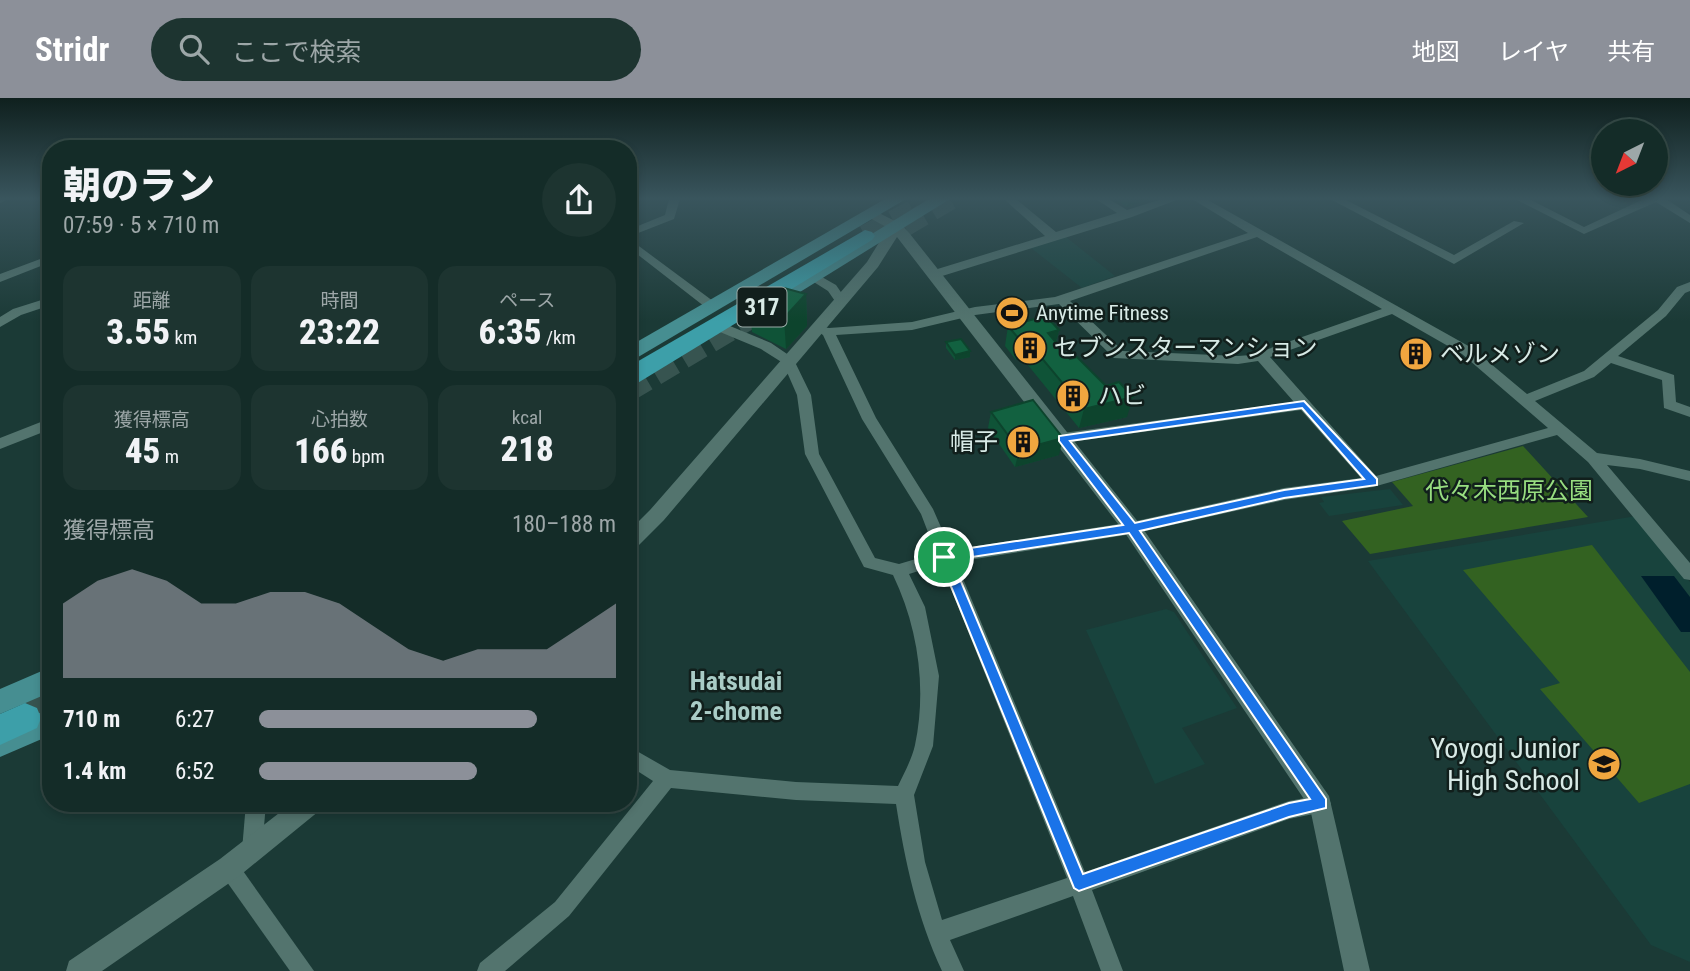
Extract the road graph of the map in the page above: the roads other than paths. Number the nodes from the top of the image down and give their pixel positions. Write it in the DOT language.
graph roads {
  1 [pos="829,240"];
  2 [pos="851,240"];
  3 [pos="852,240"];
  4 [pos="874,240"];
  5 [pos="889,240"];
  6 [pos="907,240"];
  7 [pos="1045,240"];
  8 [pos="1238,240"];
  9 [pos="1266,240"];
  10 [pos="1414,240"];
  11 [pos="1489,240"];
  12 [pos="637,248"];
  13 [pos="42,262"];
  14 [pos="935,274"];
  15 [pos="813,276"];
  16 [pos="0,278"];
  17 [pos="1690,286"];
  18 [pos="1062,299"];
  19 [pos="841,301"];
  20 [pos="42,304"];
  21 [pos="713,307"];
  22 [pos="1393,309"];
  23 [pos="965,314"];
  24 [pos="0,323"];
  25 [pos="725,329"];
  26 [pos="822,330"];
  27 [pos="637,351"];
  28 [pos="1261,356"];
  29 [pos="1610,358"];
  30 [pos="637,361"];
  31 [pos="788,361"];
  32 [pos="637,372"];
  33 [pos="637,381"];
  34 [pos="1523,401"];
  35 [pos="1304,405"];
  36 [pos="1690,412"];
  37 [pos="42,424"];
  38 [pos="42,427"];
  39 [pos="1557,430"];
  40 [pos="0,431"];
  41 [pos="1063,438"];
  42 [pos="0,444"];
  43 [pos="1593,458"];
  44 [pos="1690,476"];
  45 [pos="1373,482"];
  46 [pos="1132,528"];
  47 [pos="637,535"];
  48 [pos="944,557"];
  49 [pos="899,570"];
  50 [pos="1690,574"];
  51 [pos="42,688"];
  52 [pos="42,695"];
  53 [pos="14,715"];
  54 [pos="0,744"];
  55 [pos="637,761"];
  56 [pos="667,779"];
  57 [pos="904,795"];
  58 [pos="1321,804"];
  59 [pos="255,812"];
  60 [pos="300,812"];
  61 [pos="252,850"];
  62 [pos="229,868"];
  63 [pos="1079,883"];
  64 [pos="935,932"];
  65 [pos="79,971"];
  66 [pos="303,971"];
  67 [pos="488,971"];
  68 [pos="953,971"];
  69 [pos="1112,971"];
  70 [pos="1357,971"];
  1 -- 21 [label="main road, 317"];
  2 -- 30 [label="highway"];
  3 -- 32 [label="highway"];
  4 -- 15 [label="main road, 317"];
  5 -- 19 [label="street"];
  6 -- 14 [label="street"];
  7 -- 14 [label="street"];
  8 -- 18 [label="street"];
  9 -- 22 [label="street"];
  10 -- 11 [label="street"];
  12 -- 21 [label="street"];
  13 -- 16 [label="street"];
  14 -- 23 [label="street"];
  15 -- 19 [label="street"];
  15 -- 25 [label="main road, 317"];
  17 -- 29 [label="street"];
  18 -- 23 [label="street"];
  18 -- 28 [label="street"];
  19 -- 26 [label="street"];
  20 -- 24 [label="street"];
  21 -- 27 [label="main road, 317"];
  22 -- 28 [label="street"];
  22 -- 34 [label="street"];
  23 -- 26 [label="street"];
  23 -- 41 [label="street"];
  25 -- 31 [label="street"];
  25 -- 33 [label="main road, 317"];
  26 -- 31 [label="street"];
  26 -- 48 [label="street"];
  28 -- 35 [label="street"];
  29 -- 34 [label="street"];
  29 -- 36 [label="street"];
  31 -- 47 [label="street"];
  31 -- 49 [label="street"];
  34 -- 39 [label="street"];
  35 -- 41 [label="street"];
  35 -- 45 [label="street"];
  37 -- 40 [label="street"];
  38 -- 42 [label="street"];
  39 -- 43 [label="street"];
  39 -- 45 [label="street"];
  41 -- 46 [label="street"];
  43 -- 44 [label="street"];
  43 -- 50 [label="street"];
  45 -- 46 [label="street"];
  46 -- 48 [label="street"];
  46 -- 58 [label="street"];
  48 -- 49 [label="street"];
  48 -- 63 [label="street"];
  49 -- 57 [label="street"];
  51 -- 53 [label="main road"];
  52 -- 53 [label="main road"];
  53 -- 54 [label="main road"];
  55 -- 56 [label="street"];
  56 -- 57 [label="street"];
  56 -- 67 [label="street"];
  57 -- 64 [label="street"];
  58 -- 63 [label="street"];
  58 -- 70 [label="street"];
  59 -- 61 [label="street"];
  60 -- 61 [label="street"];
  61 -- 62 [label="street"];
  62 -- 65 [label="street"];
  62 -- 66 [label="street"];
  63 -- 64 [label="street"];
  63 -- 69 [label="street"];
  64 -- 68 [label="street"];
}
